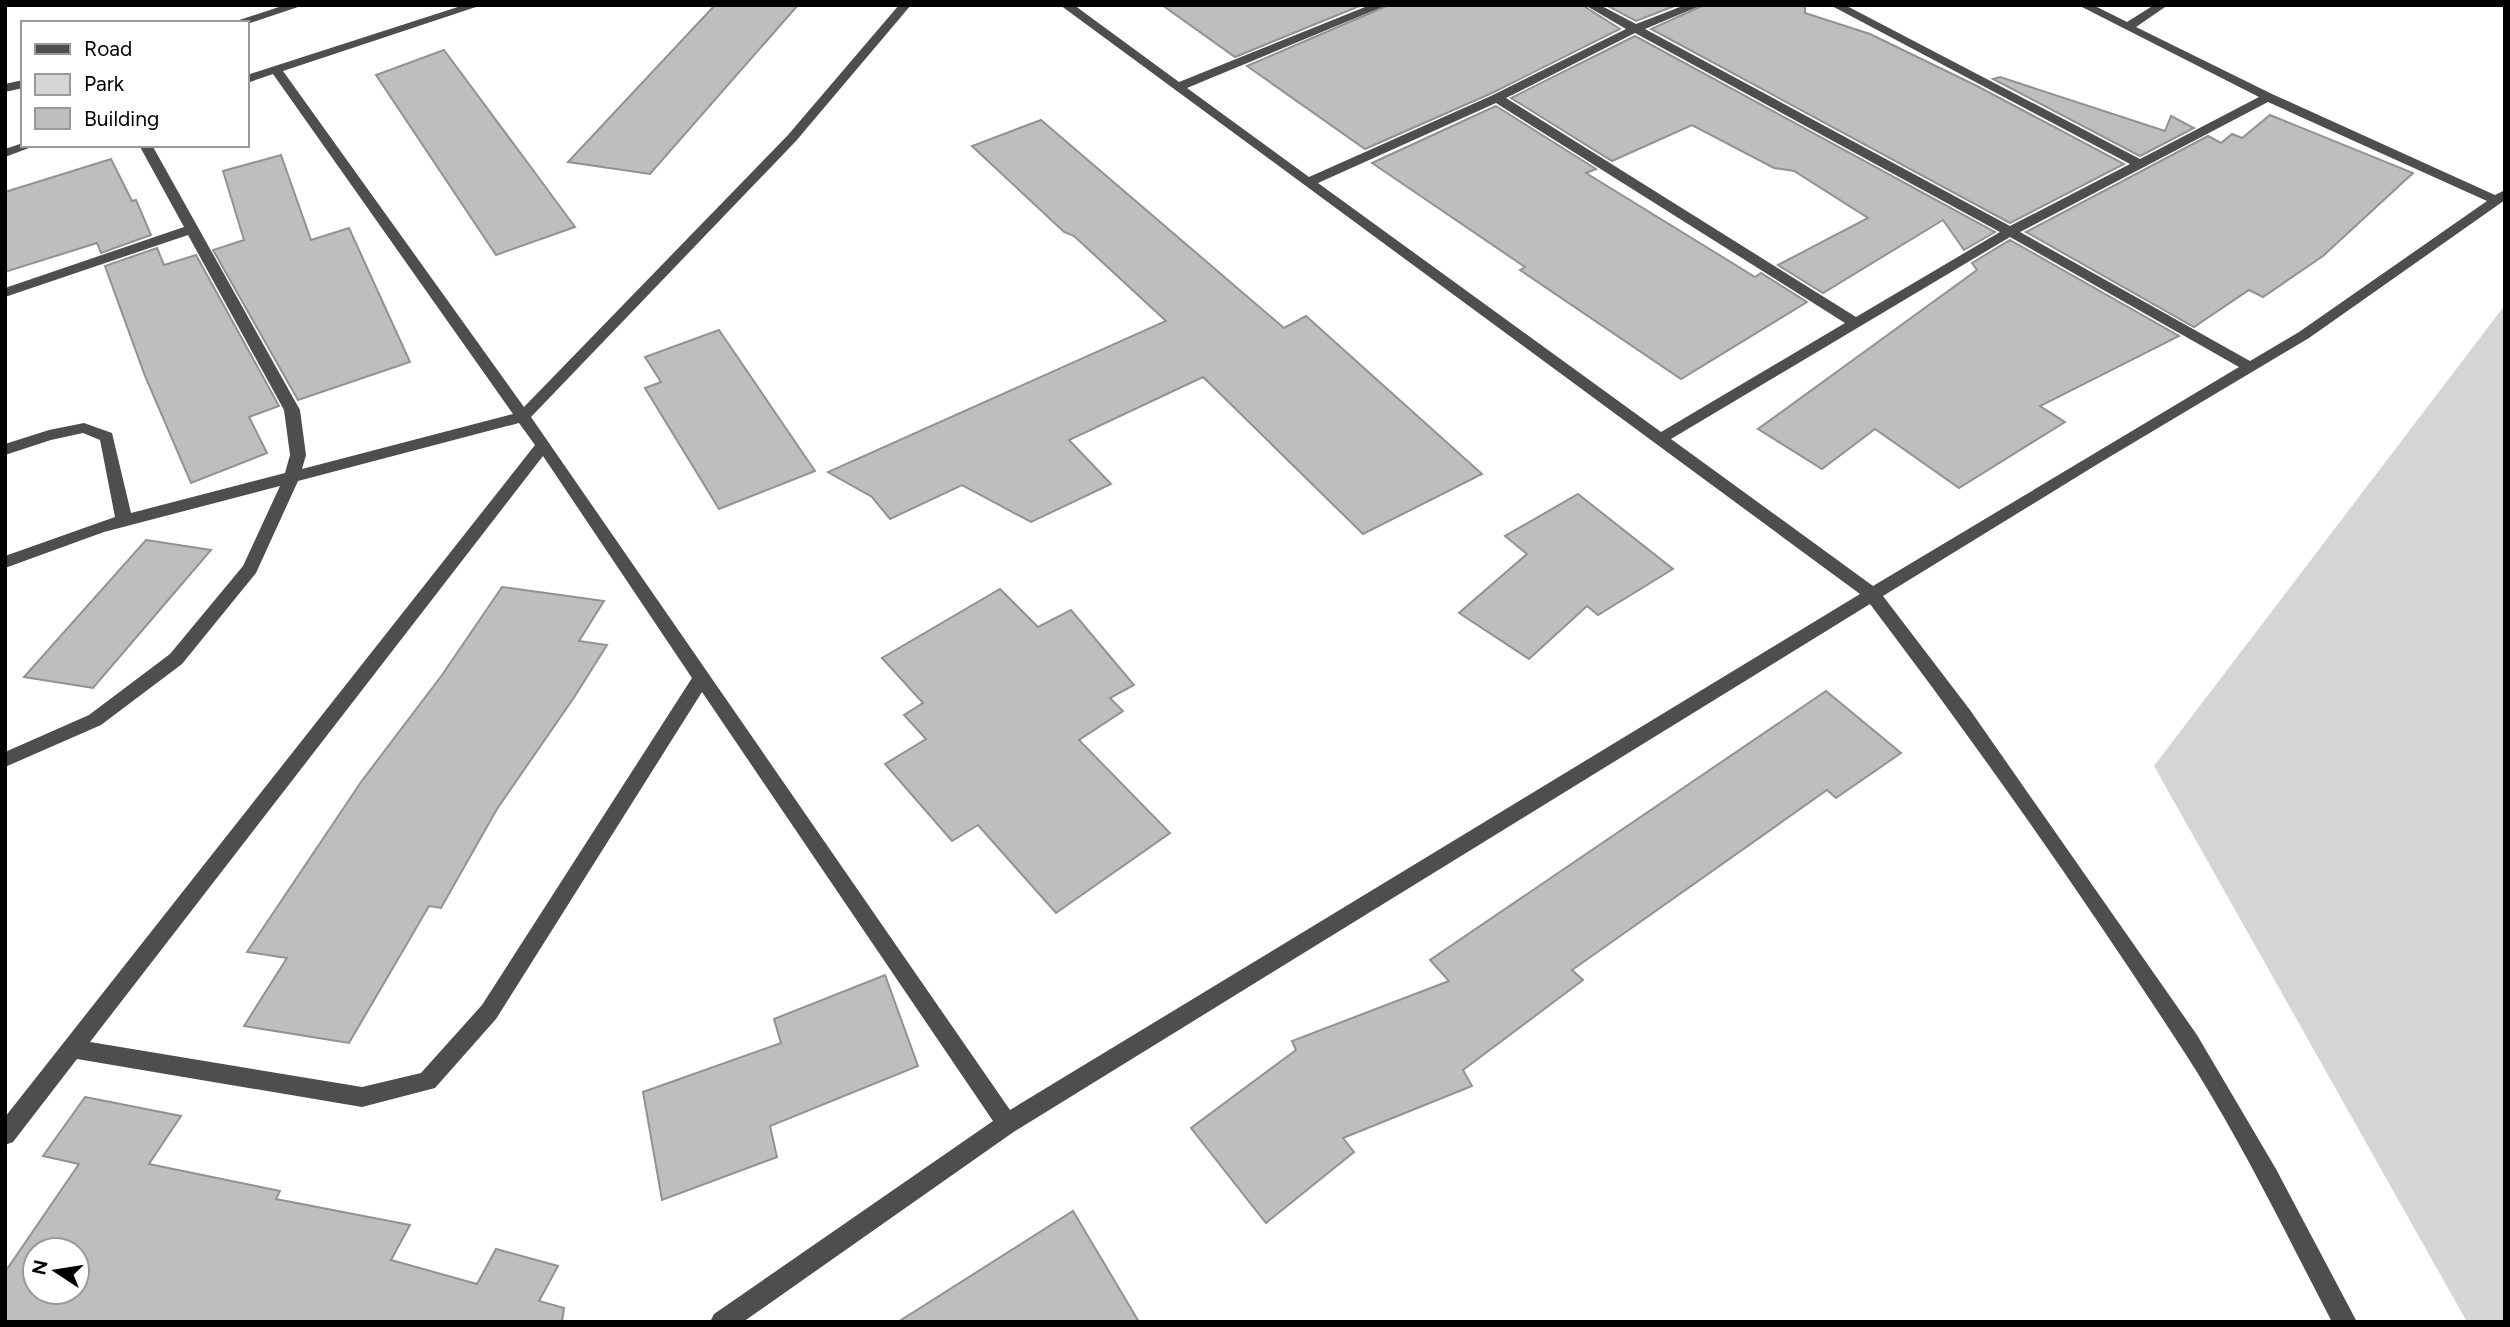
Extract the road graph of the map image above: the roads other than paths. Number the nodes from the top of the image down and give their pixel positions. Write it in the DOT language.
graph roads {
  1 [pos="298,5"];
  2 [pos="476,5"];
  3 [pos="905,5"];
  4 [pos="1066,5"];
  5 [pos="1381,5"];
  6 [pos="1591,5"];
  7 [pos="1696,5"];
  8 [pos="1836,5"];
  9 [pos="2084,5"];
  10 [pos="2162,5"];
  11 [pos="243,21"];
  12 [pos="2129,27"];
  13 [pos="1635,29"];
  14 [pos="276,70"];
  15 [pos="248,79"];
  16 [pos="1178,87"];
  17 [pos="2268,97"];
  18 [pos="1497,98"];
  19 [pos="24,147"];
  20 [pos="146,147"];
  21 [pos="5,153"];
  22 [pos="2140,164"];
  23 [pos="1308,182"];
  24 [pos="2500,197"];
  25 [pos="191,229"];
  26 [pos="2009,232"];
  27 [pos="5,293"];
  28 [pos="1856,323"];
  29 [pos="2250,367"];
  30 [pos="523,417"];
  31 [pos="1660,439"];
  32 [pos="543,445"];
  33 [pos="5,450"];
  34 [pos="291,479"];
  35 [pos="124,520"];
  36 [pos="5,562"];
  37 [pos="1873,595"];
  38 [pos="702,677"];
  39 [pos="5,760"];
  40 [pos="73,1049"];
  41 [pos="1007,1124"];
  42 [pos="5,1135"];
  43 [pos="722,1322"];
  44 [pos="2346,1322"];
  1 -- 11 [label="street"];
  2 -- 14 [label="street"];
  3 -- 30 [label="street"];
  4 -- 16 [label="street"];
  5 -- 16 [label="street"];
  6 -- 13 [label="street"];
  7 -- 13 [label="street"];
  8 -- 22 [label="street"];
  9 -- 12 [label="street"];
  10 -- 12 [label="street"];
  12 -- 17 [label="street"];
  13 -- 18 [label="street"];
  13 -- 26 [label="street"];
  14 -- 15 [label="street"];
  14 -- 30 [label="street"];
  16 -- 23 [label="street"];
  17 -- 22 [label="street"];
  17 -- 24 [label="street"];
  18 -- 23 [label="street"];
  18 -- 28 [label="street"];
  19 -- 21 [label="street"];
  20 -- 25 [label="street"];
  22 -- 26 [label="street"];
  23 -- 31 [label="street"];
  24 -- 29 [label="street"];
  25 -- 27 [label="street"];
  25 -- 34 [label="street"];
  26 -- 28 [label="street"];
  26 -- 29 [label="street"];
  28 -- 31 [label="street"];
  29 -- 37 [label="street"];
  30 -- 32 [label="street"];
  30 -- 34 [label="street"];
  31 -- 37 [label="street"];
  32 -- 38 [label="street"];
  32 -- 40 [label="street"];
  33 -- 35 [label="street"];
  34 -- 35 [label="street"];
  34 -- 39 [label="street"];
  35 -- 36 [label="street"];
  37 -- 41 [label="street"];
  37 -- 44 [label="street"];
  38 -- 40 [label="street"];
  38 -- 41 [label="street"];
  40 -- 42 [label="street"];
  41 -- 43 [label="street"];
}
